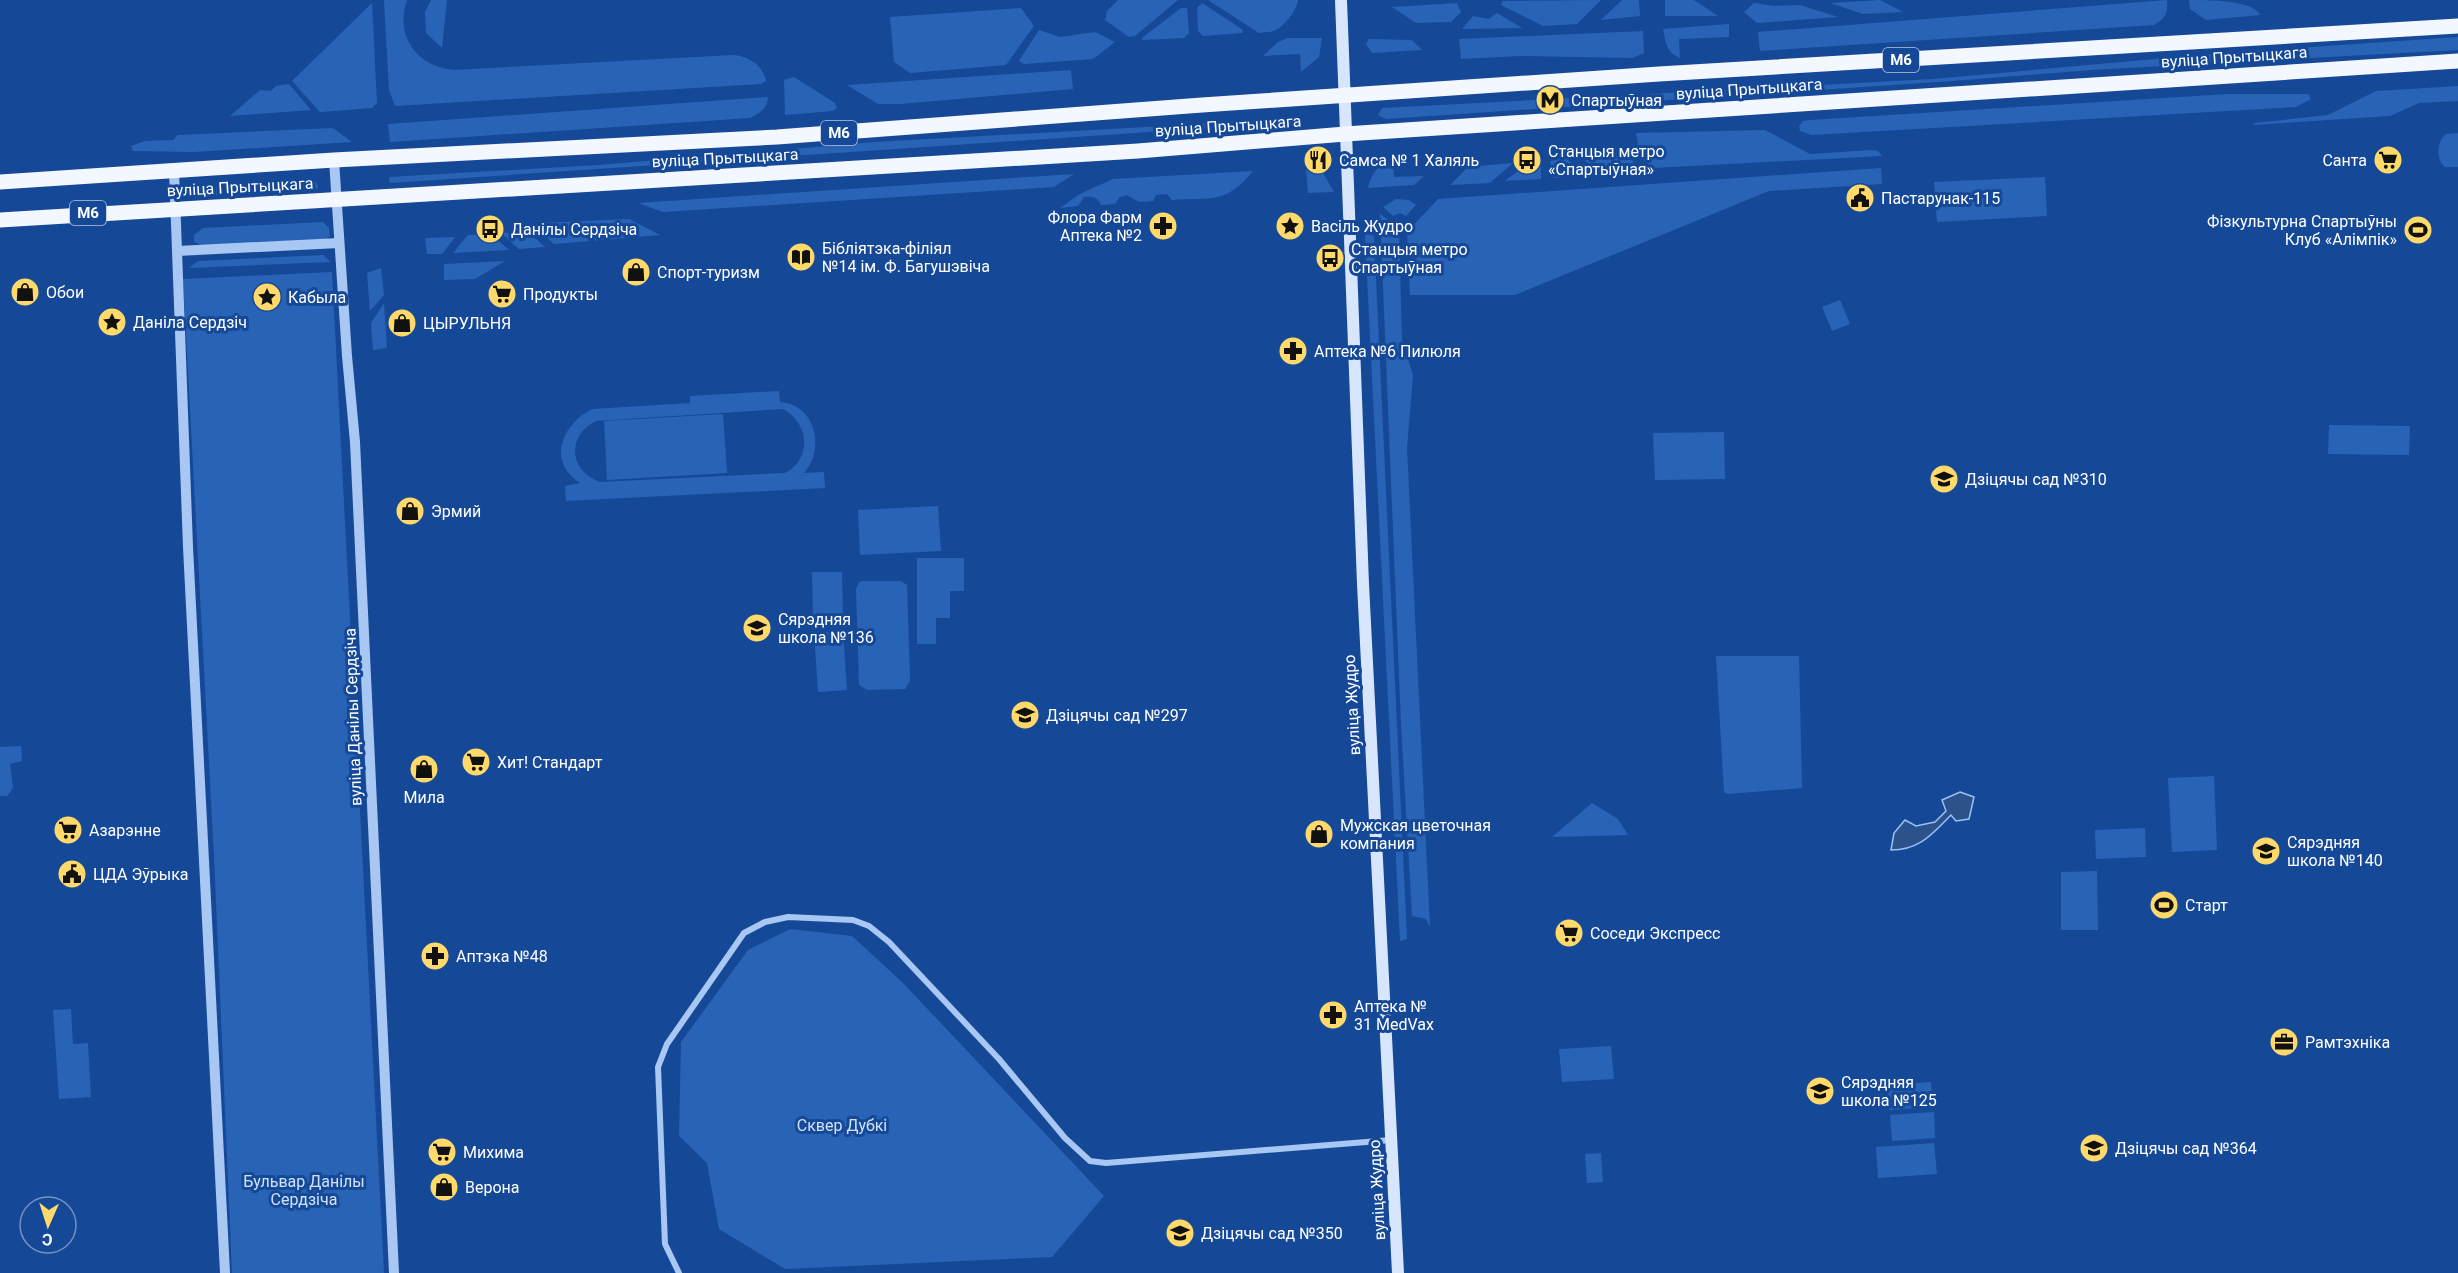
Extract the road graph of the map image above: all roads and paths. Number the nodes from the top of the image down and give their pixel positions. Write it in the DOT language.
graph roads {
  1 [pos="1341,0"];
  2 [pos="2458,26"];
  3 [pos="2458,61"];
  4 [pos="1344,95"];
  5 [pos="1345,134"];
  6 [pos="334,160"];
  7 [pos="174,170"];
  8 [pos="0,182"];
  9 [pos="335,200"];
  10 [pos="175,209"];
  11 [pos="0,220"];
  12 [pos="339,243"];
  13 [pos="177,251"];
  14 [pos="1391,1140"];
  15 [pos="225,1273"];
  16 [pos="394,1273"];
  17 [pos="679,1273"];
  18 [pos="1398,1273"];
  1 -- 4 [label="main road, вуліца Жудро"];
  2 -- 4 [label="main road, вуліца Прытыцкага / М6"];
  3 -- 5 [label="main road, вуліца Прытыцкага / М6"];
  4 -- 5 [label="main road, вуліца Жудро"];
  4 -- 6 [label="main road, вуліца Прытыцкага / М6"];
  5 -- 9 [label="main road, вуліца Прытыцкага / М6"];
  5 -- 14 [label="main road, вуліца Жудро"];
  6 -- 7 [label="main road, вуліца Прытыцкага / М6"];
  6 -- 9 [label="street, вуліца Данілы Сердзіча"];
  7 -- 8 [label="main road, вуліца Прытыцкага / М6"];
  7 -- 10 [label="street"];
  9 -- 10 [label="main road, вуліца Прытыцкага / М6"];
  9 -- 12 [label="street, вуліца Данілы Сердзіча"];
  10 -- 11 [label="main road, вуліца Прытыцкага / М6"];
  10 -- 13 [label="street"];
  12 -- 13 [label="street"];
  12 -- 16 [label="street, вуліца Данілы Сердзіча"];
  13 -- 15 [label="street"];
  14 -- 17 [label="street"];
  14 -- 18 [label="main road, вуліца Жудро"];
}
